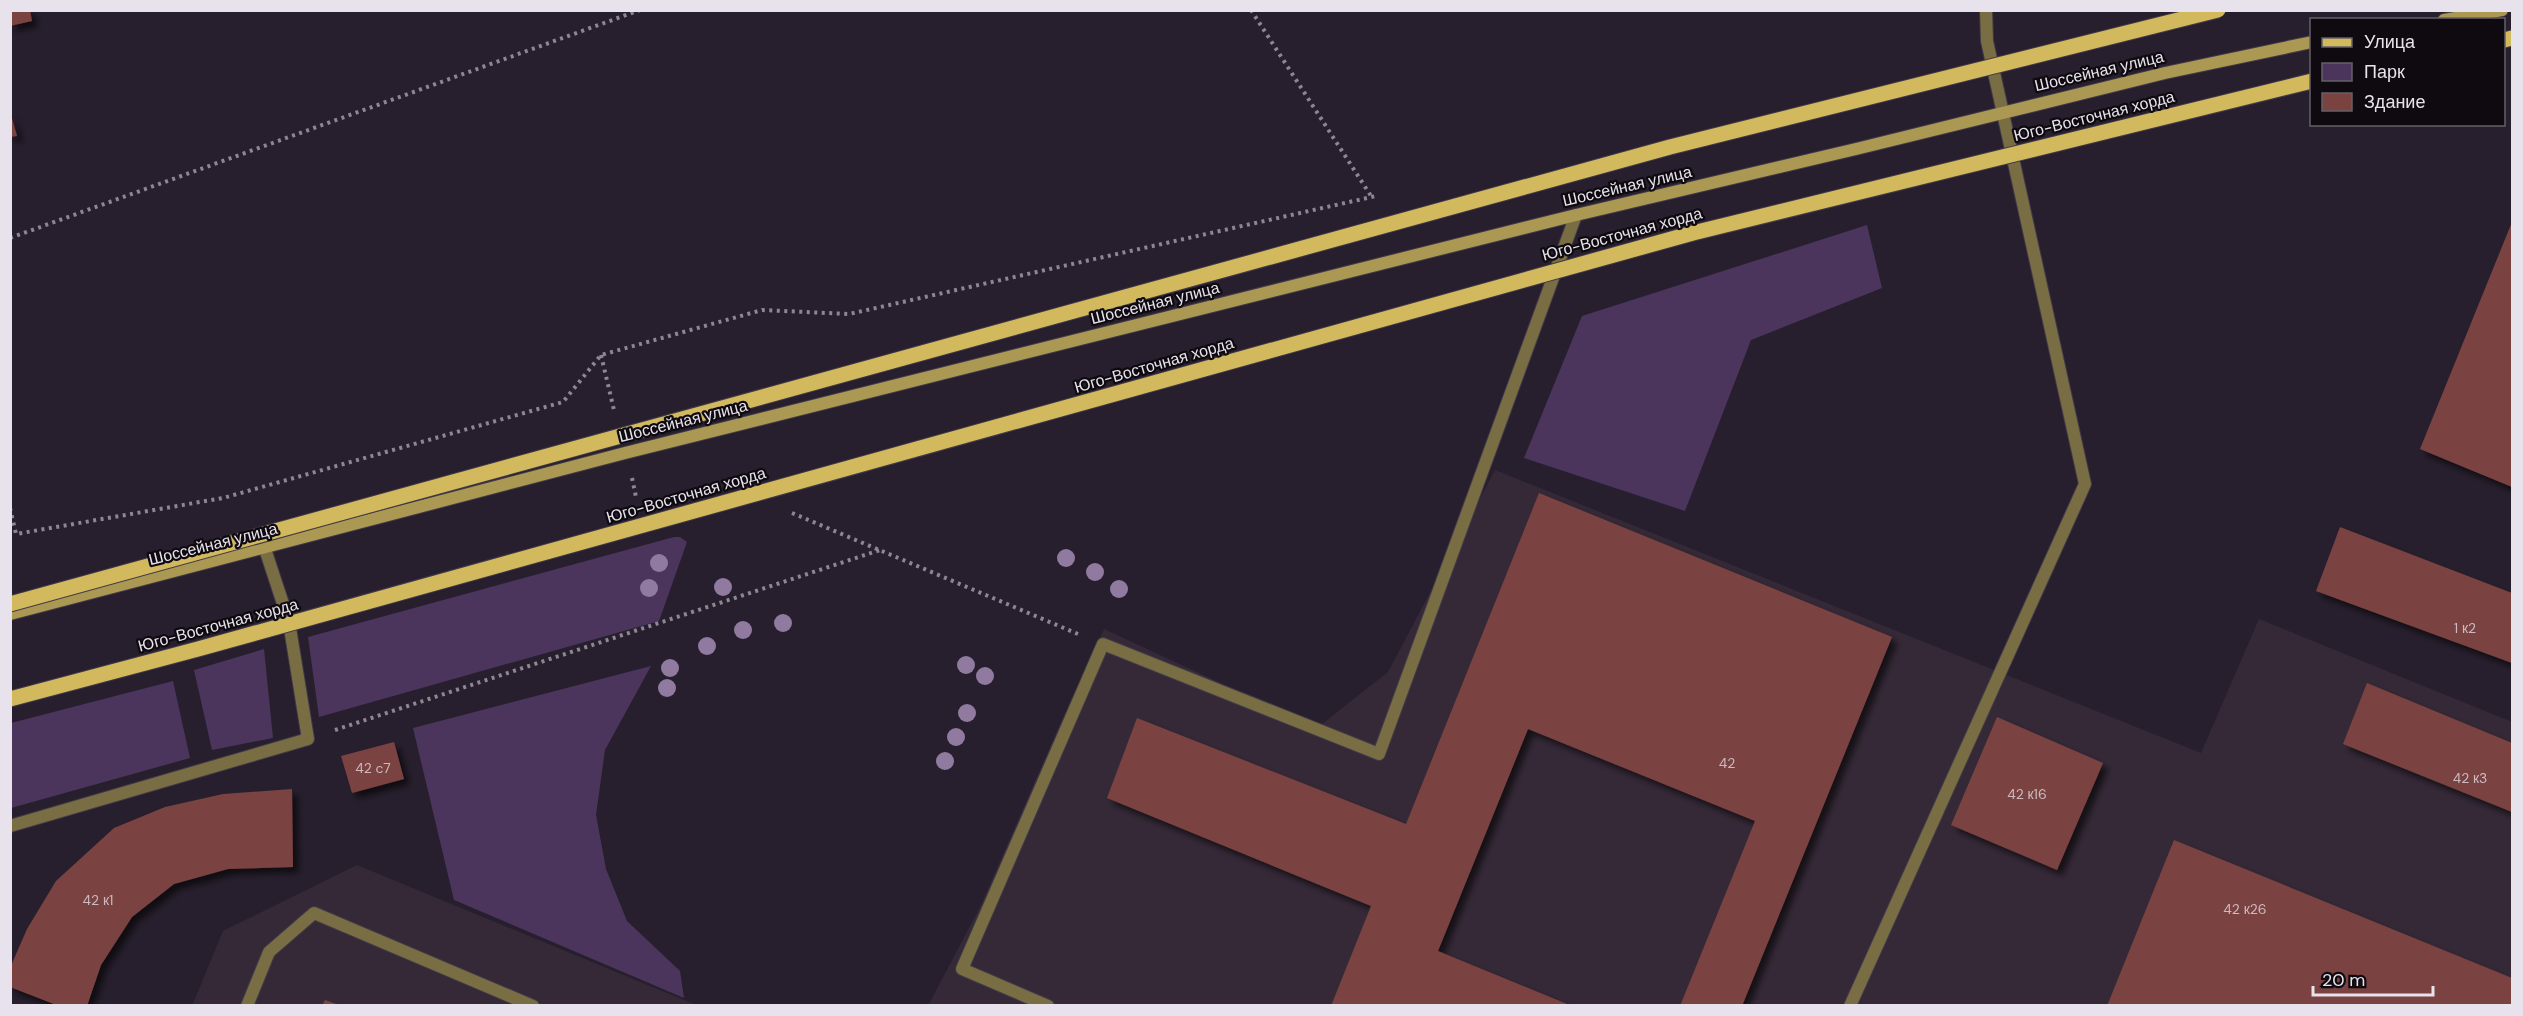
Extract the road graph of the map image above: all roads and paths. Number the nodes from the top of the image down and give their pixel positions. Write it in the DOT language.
graph roads {
  1 [pos="640,10"];
  2 [pos="1251,10"];
  3 [pos="1986,10"];
  4 [pos="2218,10"];
  5 [pos="2502,10"];
  6 [pos="2456,18"];
  7 [pos="2310,42"];
  8 [pos="2310,81"];
  9 [pos="2003,111"];
  10 [pos="1388,193"];
  11 [pos="1377,206"];
  12 [pos="1576,215"];
  13 [pos="10,238"];
  14 [pos="10,508"];
  15 [pos="782,509"];
  16 [pos="265,549"];
  17 [pos="881,550"];
  18 [pos="10,604"];
  19 [pos="10,614"];
  20 [pos="1103,644"];
  21 [pos="10,699"];
  22 [pos="308,739"];
  23 [pos="10,826"];
  24 [pos="247,1005"];
  25 [pos="533,1005"];
  26 [pos="1048,1005"];
  27 [pos="1850,1005"];
  1 -- 13 [label="path"];
  2 -- 11 [label="path"];
  3 -- 9 [label="lane"];
  4 -- 18 [label="main road, bridge"];
  5 -- 6 [label="main road"];
  7 -- 9 [label="main road, Шоссейная улица"];
  8 -- 21 [label="main road, Юго-Восточная хорда, bridge"];
  9 -- 12 [label="main road, Шоссейная улица"];
  9 -- 27 [label="lane"];
  10 -- 14 [label="path"];
  12 -- 16 [label="main road, Шоссейная улица"];
  12 -- 20 [label="lane"];
  15 -- 17 [label="path"];
  16 -- 19 [label="main road, Шоссейная улица"];
  16 -- 22 [label="lane"];
  17 -- 20 [label="path"];
  17 -- 22 [label="path"];
  20 -- 26 [label="lane"];
  22 -- 23 [label="lane"];
  24 -- 25 [label="lane"];
}
